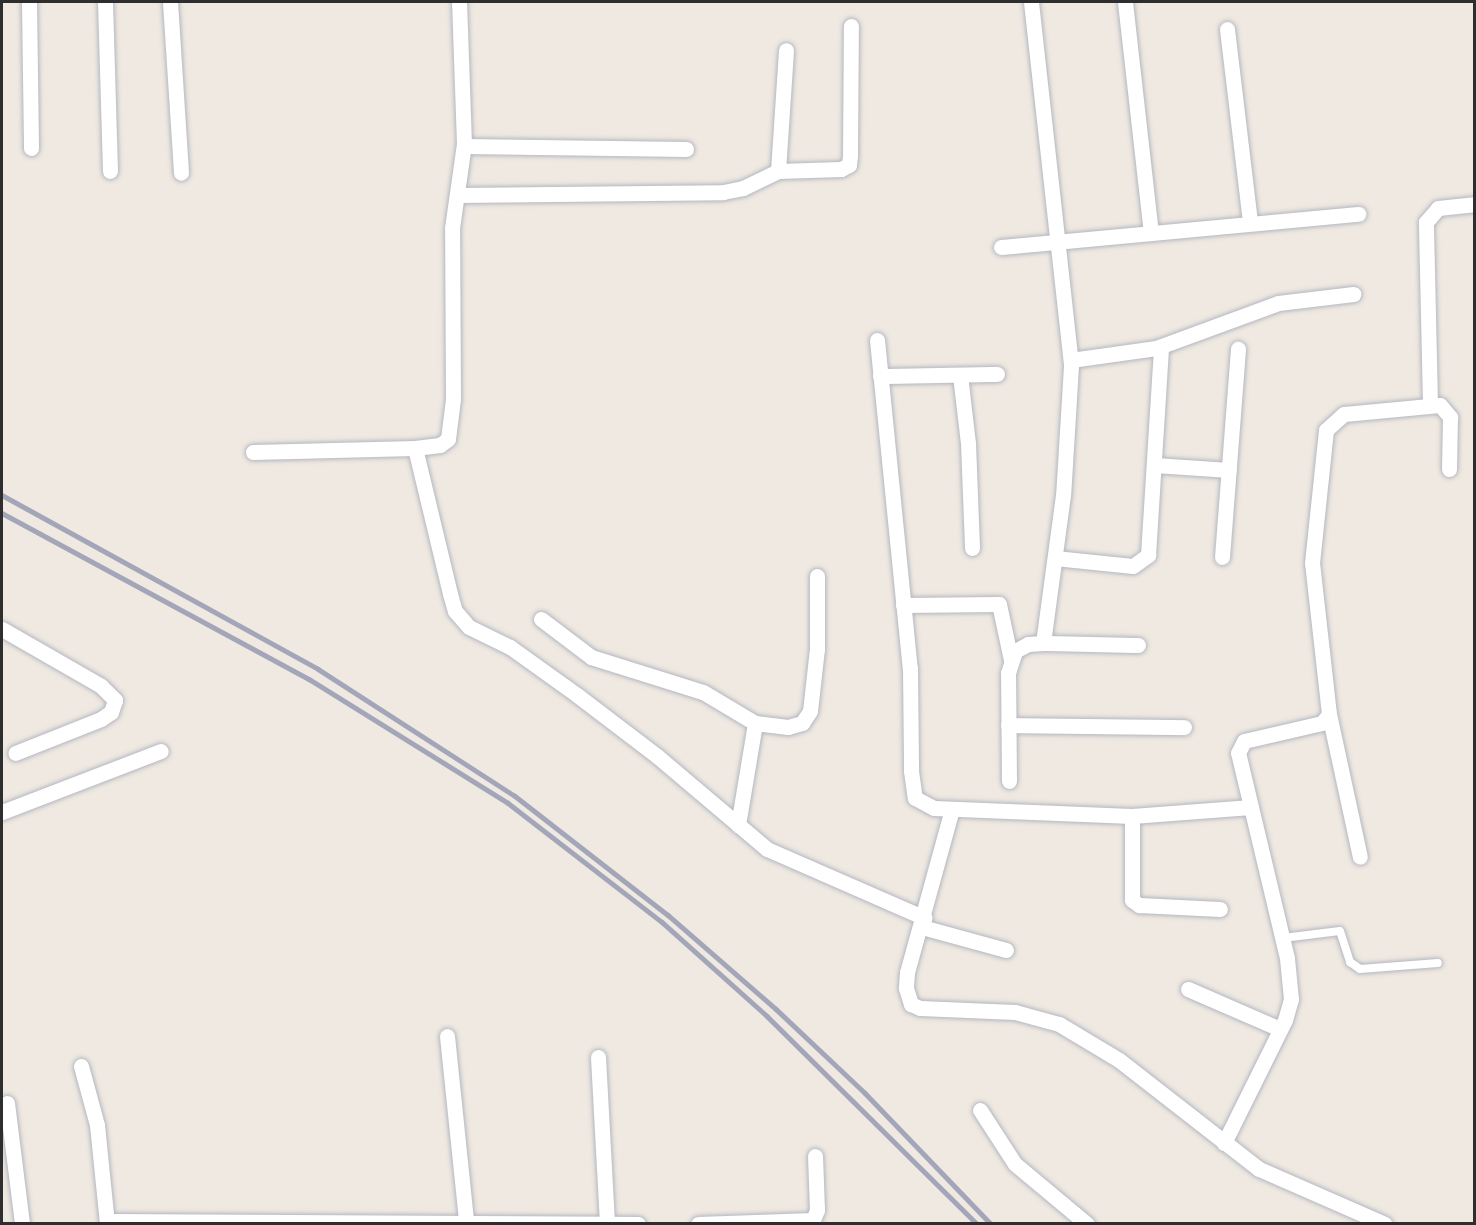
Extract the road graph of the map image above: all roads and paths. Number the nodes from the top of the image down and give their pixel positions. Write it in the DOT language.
graph roads {
  1 [pos="29,2"];
  2 [pos="105,2"];
  3 [pos="170,2"];
  4 [pos="459,2"];
  5 [pos="1031,2"];
  6 [pos="1125,2"];
  7 [pos="851,26"];
  8 [pos="1227,29"];
  9 [pos="786,50"];
  10 [pos="464,146"];
  11 [pos="31,148"];
  12 [pos="686,149"];
  13 [pos="110,171"];
  14 [pos="778,171"];
  15 [pos="181,173"];
  16 [pos="457,195"];
  17 [pos="1474,204"];
  18 [pos="1358,214"];
  19 [pos="1250,223"];
  20 [pos="1151,232"];
  21 [pos="1057,242"];
  22 [pos="1000,247"];
  23 [pos="1353,294"];
  24 [pos="877,340"];
  25 [pos="1161,346"];
  26 [pos="1238,349"];
  27 [pos="1071,360"];
  28 [pos="997,374"];
  29 [pos="960,375"];
  30 [pos="880,376"];
  31 [pos="1430,403"];
  32 [pos="415,448"];
  33 [pos="253,452"];
  34 [pos="1155,465"];
  35 [pos="1449,469"];
  36 [pos="1229,470"];
  37 [pos="972,548"];
  38 [pos="1222,557"];
  39 [pos="1055,558"];
  40 [pos="817,576"];
  41 [pos="903,605"];
  42 [pos="541,619"];
  43 [pos="2,629"];
  44 [pos="1043,643"];
  45 [pos="1138,645"];
  46 [pos="1011,660"];
  47 [pos="1329,714"];
  48 [pos="754,723"];
  49 [pos="1008,725"];
  50 [pos="1184,727"];
  51 [pos="161,751"];
  52 [pos="15,753"];
  53 [pos="1009,781"];
  54 [pos="1251,807"];
  55 [pos="952,809"];
  56 [pos="2,812"];
  57 [pos="1132,816"];
  58 [pos="738,825"];
  59 [pos="1360,857"];
  60 [pos="1220,909"];
  61 [pos="923,923"];
  62 [pos="1283,938"];
  63 [pos="1006,950"];
  64 [pos="1438,963"];
  65 [pos="1188,989"];
  66 [pos="1280,1029"];
  67 [pos="447,1036"];
  68 [pos="598,1057"];
  69 [pos="81,1066"];
  70 [pos="7,1103"];
  71 [pos="980,1110"];
  72 [pos="1224,1143"];
  73 [pos="815,1156"];
  74 [pos="466,1221"];
  75 [pos="107,1222"];
  76 [pos="608,1223"];
  77 [pos="22,1224"];
  78 [pos="638,1224"];
  79 [pos="698,1224"];
  80 [pos="1087,1224"];
  81 [pos="1385,1224"];
  1 -- 11 [label="street"];
  2 -- 13 [label="street"];
  3 -- 15 [label="street"];
  4 -- 10 [label="street"];
  5 -- 21 [label="street"];
  6 -- 20 [label="street"];
  7 -- 14 [label="street"];
  8 -- 19 [label="street"];
  9 -- 14 [label="street"];
  10 -- 12 [label="street"];
  10 -- 16 [label="street"];
  14 -- 16 [label="street"];
  16 -- 32 [label="street"];
  17 -- 31 [label="street"];
  18 -- 19 [label="street"];
  19 -- 20 [label="street"];
  20 -- 21 [label="street"];
  21 -- 22 [label="street"];
  21 -- 27 [label="street"];
  23 -- 25 [label="street"];
  24 -- 30 [label="street"];
  25 -- 27 [label="street"];
  25 -- 34 [label="street"];
  26 -- 36 [label="street"];
  27 -- 39 [label="street"];
  28 -- 29 [label="street"];
  29 -- 30 [label="street"];
  29 -- 37 [label="street"];
  30 -- 41 [label="street"];
  31 -- 35 [label="street"];
  31 -- 47 [label="street"];
  32 -- 33 [label="street"];
  32 -- 58 [label="street"];
  34 -- 36 [label="street"];
  34 -- 39 [label="street"];
  36 -- 38 [label="street"];
  39 -- 44 [label="street"];
  40 -- 48 [label="street"];
  41 -- 46 [label="street"];
  41 -- 55 [label="street"];
  42 -- 48 [label="street"];
  43 -- 52 [label="street"];
  44 -- 45 [label="street"];
  44 -- 46 [label="street"];
  46 -- 49 [label="street"];
  47 -- 54 [label="street"];
  47 -- 59 [label="street"];
  48 -- 58 [label="street"];
  49 -- 50 [label="street"];
  49 -- 53 [label="street"];
  51 -- 56 [label="street"];
  54 -- 57 [label="street"];
  54 -- 62 [label="street"];
  55 -- 57 [label="street"];
  55 -- 61 [label="street"];
  57 -- 60 [label="street"];
  58 -- 61 [label="street"];
  61 -- 63 [label="street"];
  61 -- 72 [label="street"];
  62 -- 64 [label="lane"];
  62 -- 66 [label="street"];
  65 -- 66 [label="street"];
  66 -- 72 [label="street"];
  67 -- 74 [label="street"];
  68 -- 76 [label="street"];
  69 -- 75 [label="street"];
  70 -- 77 [label="street"];
  71 -- 80 [label="street"];
  72 -- 81 [label="street"];
  73 -- 79 [label="street"];
  74 -- 75 [label="street"];
  74 -- 76 [label="street"];
  76 -- 78 [label="street"];
}
